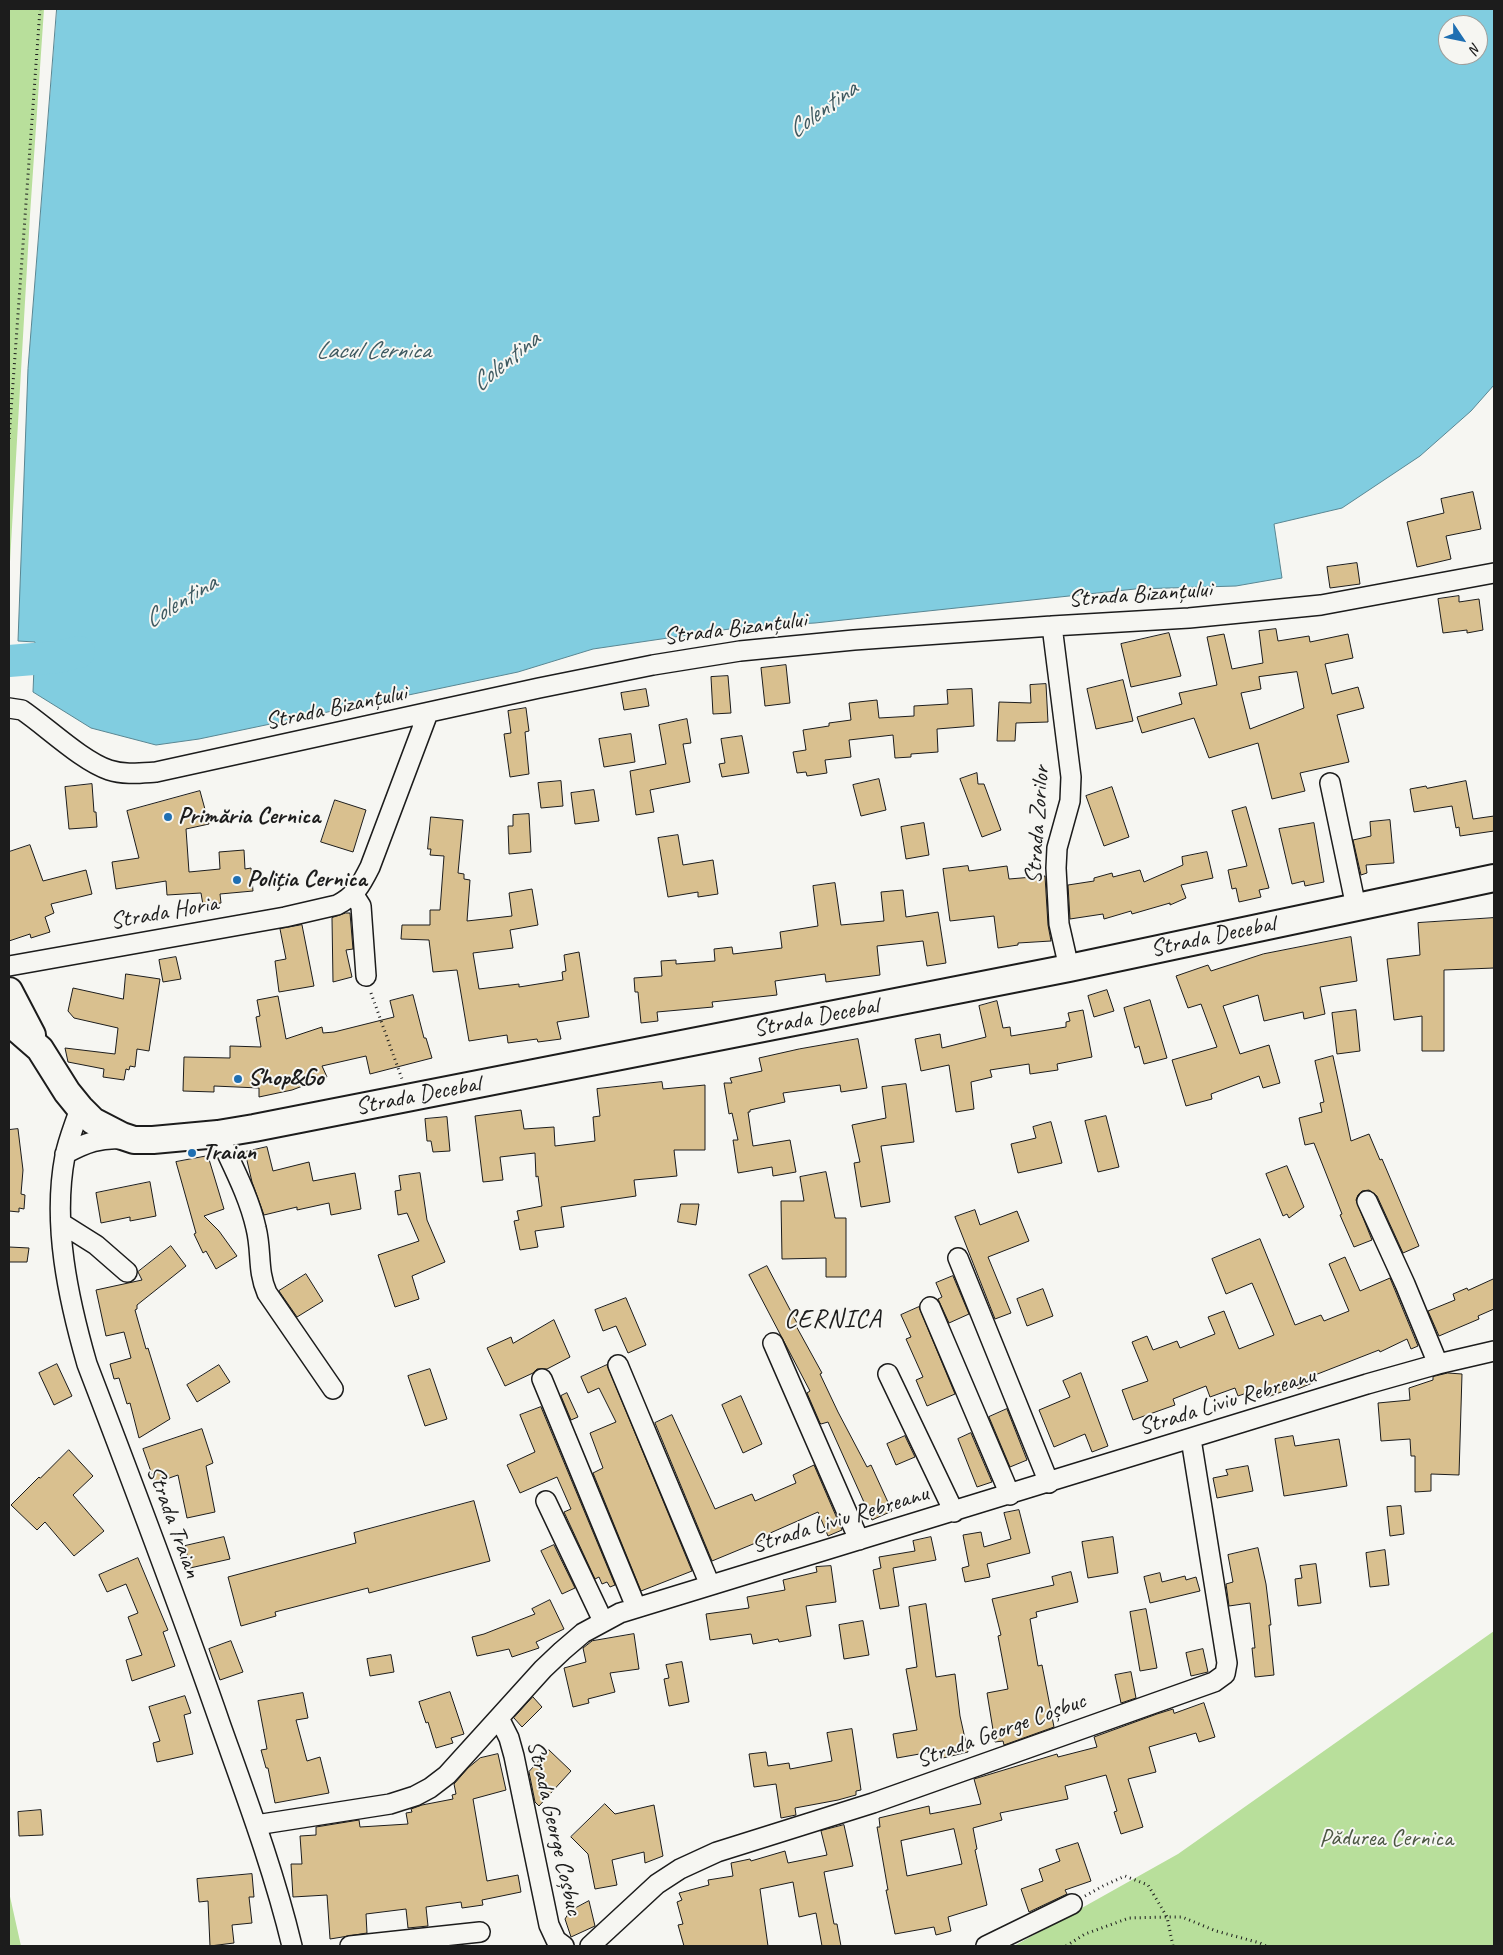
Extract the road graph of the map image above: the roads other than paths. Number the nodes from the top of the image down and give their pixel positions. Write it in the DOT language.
graph roads {
  1 [pos="1494,573"];
  2 [pos="1052,626"];
  3 [pos="9,708"];
  4 [pos="428,713"];
  5 [pos="1330,783"];
  6 [pos="1494,878"];
  7 [pos="354,895"];
  8 [pos="1356,907"];
  9 [pos="9,966"];
  10 [pos="1069,968"];
  11 [pos="366,976"];
  12 [pos="9,991"];
  13 [pos="9,1022"];
  14 [pos="40,1049"];
  15 [pos="60,1081"];
  16 [pos="80,1108"];
  17 [pos="218,1134"];
  18 [pos="134,1140"];
  19 [pos="65,1154"];
  20 [pos="1367,1201"];
  21 [pos="62,1223"];
  22 [pos="958,1258"];
  23 [pos="127,1272"];
  24 [pos="930,1307"];
  25 [pos="773,1343"];
  26 [pos="1494,1351"];
  27 [pos="1438,1364"];
  28 [pos="618,1365"];
  29 [pos="888,1374"];
  30 [pos="542,1379"];
  31 [pos="333,1389"];
  32 [pos="1191,1439"];
  33 [pos="1049,1483"];
  34 [pos="1010,1495"];
  35 [pos="546,1502"];
  36 [pos="954,1512"];
  37 [pos="859,1540"];
  38 [pos="710,1585"];
  39 [pos="636,1607"];
  40 [pos="603,1621"];
  41 [pos="499,1718"];
  42 [pos="256,1825"];
  43 [pos="1072,1904"];
  44 [pos="480,1932"];
  45 [pos="292,1946"];
  46 [pos="350,1946"];
  47 [pos="564,1946"];
  48 [pos="590,1946"];
  49 [pos="986,1946"];
  1 -- 2 [label="street, Strada Bizanțului"];
  2 -- 4 [label="street, Strada Bizanțului"];
  2 -- 10 [label="street, Strada Zorilor"];
  3 -- 4 [label="street, Strada Bizanțului"];
  4 -- 7 [label="street"];
  5 -- 8 [label="street"];
  6 -- 8 [label="main road, Strada Decebal"];
  7 -- 9 [label="street, Strada Horia"];
  7 -- 11 [label="street"];
  8 -- 10 [label="main road, Strada Decebal"];
  10 -- 17 [label="main road, Strada Decebal"];
  12 -- 14 [label="main road"];
  13 -- 14 [label="main road, Strada Decebal"];
  14 -- 15 [label="main road, Strada Decebal"];
  15 -- 16 [label="main road, Strada Decebal"];
  15 -- 19 [label="street"];
  16 -- 18 [label="main road, Strada Decebal"];
  16 -- 19 [label="street, Strada Traian"];
  17 -- 18 [label="main road, Strada Decebal"];
  17 -- 31 [label="street"];
  18 -- 19 [label="street, Strada Decebal"];
  19 -- 21 [label="street, Strada Traian"];
  20 -- 27 [label="street"];
  21 -- 23 [label="street"];
  21 -- 42 [label="street, Strada Traian"];
  22 -- 33 [label="street"];
  24 -- 34 [label="street"];
  25 -- 37 [label="street"];
  26 -- 27 [label="street, Strada Liviu Rebreanu"];
  27 -- 32 [label="street, Strada Liviu Rebreanu"];
  28 -- 38 [label="street"];
  29 -- 36 [label="street"];
  30 -- 39 [label="street"];
  32 -- 33 [label="street, Strada Liviu Rebreanu"];
  32 -- 48 [label="street, Strada George Coșbuc"];
  33 -- 34 [label="street, Strada Liviu Rebreanu"];
  34 -- 36 [label="street, Strada Liviu Rebreanu"];
  35 -- 40 [label="street"];
  36 -- 37 [label="street, Strada Liviu Rebreanu"];
  37 -- 38 [label="street, Strada Liviu Rebreanu"];
  38 -- 39 [label="street, Strada Liviu Rebreanu"];
  39 -- 40 [label="street, Strada Liviu Rebreanu"];
  40 -- 41 [label="street, Strada Liviu Rebreanu"];
  41 -- 42 [label="street, Strada Liviu Rebreanu"];
  41 -- 47 [label="street, Strada George Coșbuc"];
  42 -- 45 [label="street, Strada Traian"];
  43 -- 49 [label="street"];
  44 -- 46 [label="street"];
}
